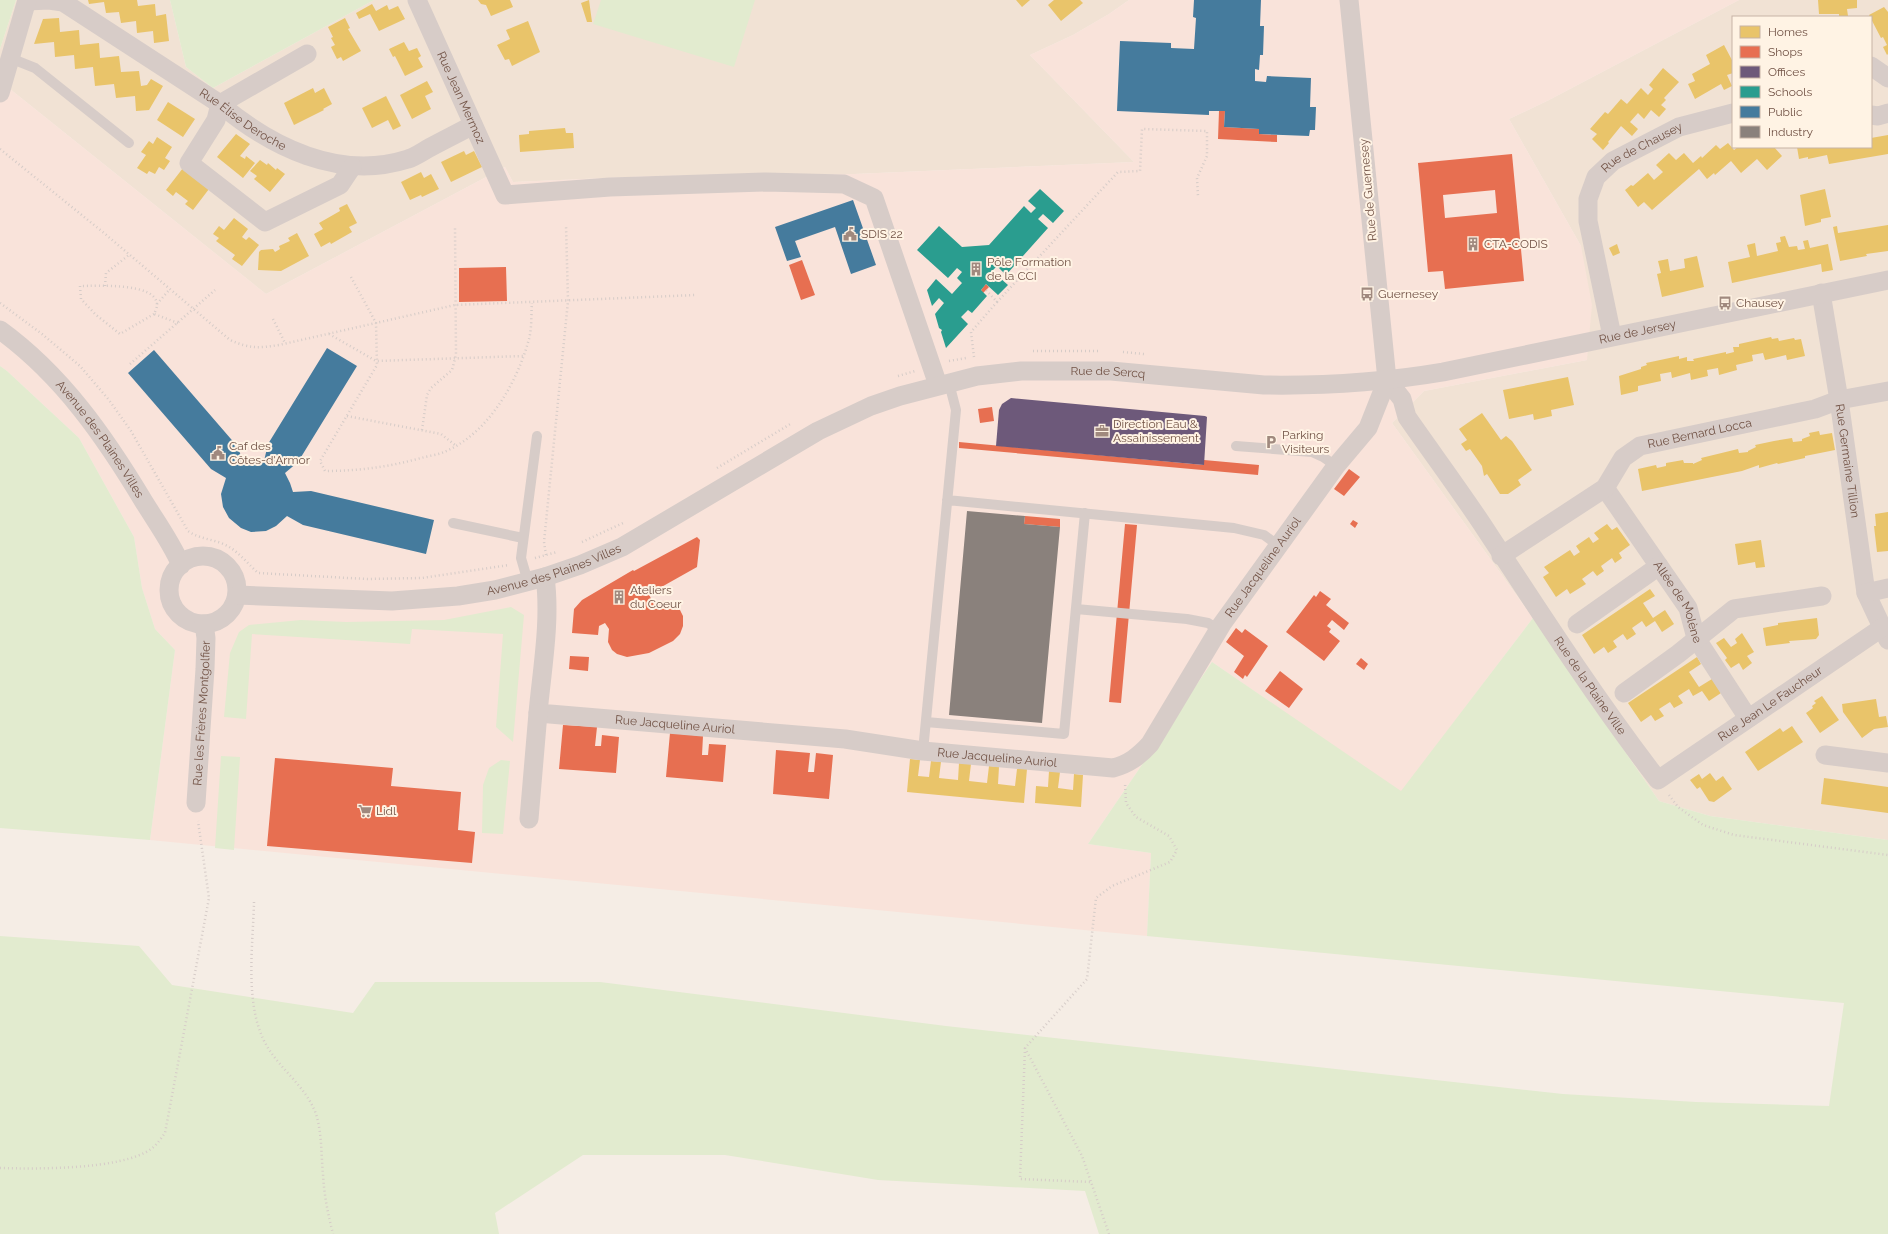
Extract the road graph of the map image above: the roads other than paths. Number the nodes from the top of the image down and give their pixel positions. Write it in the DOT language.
graph roads {
  1 [pos="27,0"];
  2 [pos="417,0"];
  3 [pos="1349,0"];
  4 [pos="307,54"];
  5 [pos="10,58"];
  6 [pos="1872,67"];
  7 [pos="1888,78"];
  8 [pos="0,93"];
  9 [pos="220,104"];
  10 [pos="1888,112"];
  11 [pos="1732,113"];
  12 [pos="1872,114"];
  13 [pos="473,125"];
  14 [pos="129,143"];
  15 [pos="352,167"];
  16 [pos="1888,280"];
  17 [pos="1821,293"];
  18 [pos="0,330"];
  19 [pos="1612,336"];
  20 [pos="1387,380"];
  21 [pos="943,384"];
  22 [pos="1888,391"];
  23 [pos="1839,400"];
  24 [pos="837,422"];
  25 [pos="537,436"];
  26 [pos="1236,446"];
  27 [pos="1336,466"];
  28 [pos="1605,488"];
  29 [pos="947,500"];
  30 [pos="1085,514"];
  31 [pos="453,523"];
  32 [pos="523,538"];
  33 [pos="1279,546"];
  34 [pos="1502,556"];
  35 [pos="181,565"];
  36 [pos="1659,566"];
  37 [pos="536,579"];
  38 [pos="1888,588"];
  39 [pos="1866,593"];
  40 [pos="237,595"];
  41 [pos="1822,596"];
  42 [pos="1076,609"];
  43 [pos="204,624"];
  44 [pos="1577,624"];
  45 [pos="1219,630"];
  46 [pos="1885,634"];
  47 [pos="1696,638"];
  48 [pos="1624,692"];
  49 [pos="538,713"];
  50 [pos="1748,718"];
  51 [pos="926,722"];
  52 [pos="923,751"];
  53 [pos="1825,755"];
  54 [pos="1888,763"];
  55 [pos="1658,780"];
  56 [pos="196,803"];
  57 [pos="529,818"];
  1 -- 5 [label="street"];
  1 -- 9 [label="street, Rue Élise Deroche"];
  2 -- 13 [label="street, Rue Jean Mermoz"];
  3 -- 20 [label="street, Rue de Guernesey"];
  4 -- 9 [label="street"];
  5 -- 8 [label="street"];
  5 -- 14 [label="lane"];
  6 -- 7 [label="street"];
  9 -- 15 [label="street, Rue Élise Deroche"];
  9 -- 15 [label="street"];
  10 -- 12 [label="street"];
  11 -- 19 [label="street, Rue de Chausey"];
  13 -- 15 [label="street, Rue Élise Deroche"];
  13 -- 21 [label="street, Rue Jean Mermoz"];
  16 -- 17 [label="street, Rue de Jersey"];
  17 -- 19 [label="street, Rue de Jersey"];
  17 -- 23 [label="street, Rue Germaine Tillion"];
  18 -- 35 [label="street, Avenue des Plaines Villes"];
  19 -- 20 [label="street, Rue de Jersey"];
  20 -- 21 [label="street, Rue de Sercq"];
  20 -- 27 [label="street, Rue Jacqueline Auriol"];
  20 -- 34 [label="street, Rue de la Plaine Ville"];
  21 -- 24 [label="street, Rue de Sercq"];
  21 -- 29 [label="lane"];
  22 -- 23 [label="street, Rue Bernard Locca"];
  23 -- 28 [label="street, Rue Bernard Locca"];
  23 -- 39 [label="street, Rue Germaine Tillion"];
  24 -- 37 [label="street, Avenue des Plaines Villes"];
  25 -- 32 [label="lane"];
  26 -- 27 [label="lane"];
  27 -- 33 [label="street, Rue Jacqueline Auriol"];
  28 -- 34 [label="street, Rue Bernard Locca"];
  28 -- 36 [label="street, Allée de Molène"];
  29 -- 30 [label="lane"];
  29 -- 51 [label="lane"];
  30 -- 33 [label="lane"];
  30 -- 42 [label="lane"];
  31 -- 32 [label="lane"];
  32 -- 37 [label="lane"];
  33 -- 45 [label="street, Rue Jacqueline Auriol"];
  34 -- 55 [label="street, Rue de la Plaine Ville"];
  35 -- 40 [label="street"];
  35 -- 43 [label="street"];
  36 -- 44 [label="street"];
  36 -- 47 [label="street, Allée de Molène"];
  37 -- 40 [label="street, Avenue des Plaines Villes"];
  37 -- 49 [label="street"];
  38 -- 39 [label="street"];
  39 -- 46 [label="street, Rue Germaine Tillion"];
  40 -- 43 [label="street"];
  41 -- 47 [label="street"];
  42 -- 45 [label="lane"];
  42 -- 51 [label="lane"];
  43 -- 56 [label="street, Rue les Frères Montgolfier"];
  45 -- 52 [label="street, Rue Jacqueline Auriol"];
  46 -- 50 [label="street, Rue Jean Le Faucheur"];
  47 -- 48 [label="street"];
  47 -- 50 [label="street, Allée de Molène"];
  49 -- 52 [label="street, Rue Jacqueline Auriol"];
  49 -- 57 [label="street"];
  50 -- 55 [label="street, Rue Jean Le Faucheur"];
  51 -- 52 [label="lane"];
  53 -- 54 [label="street"];
}
